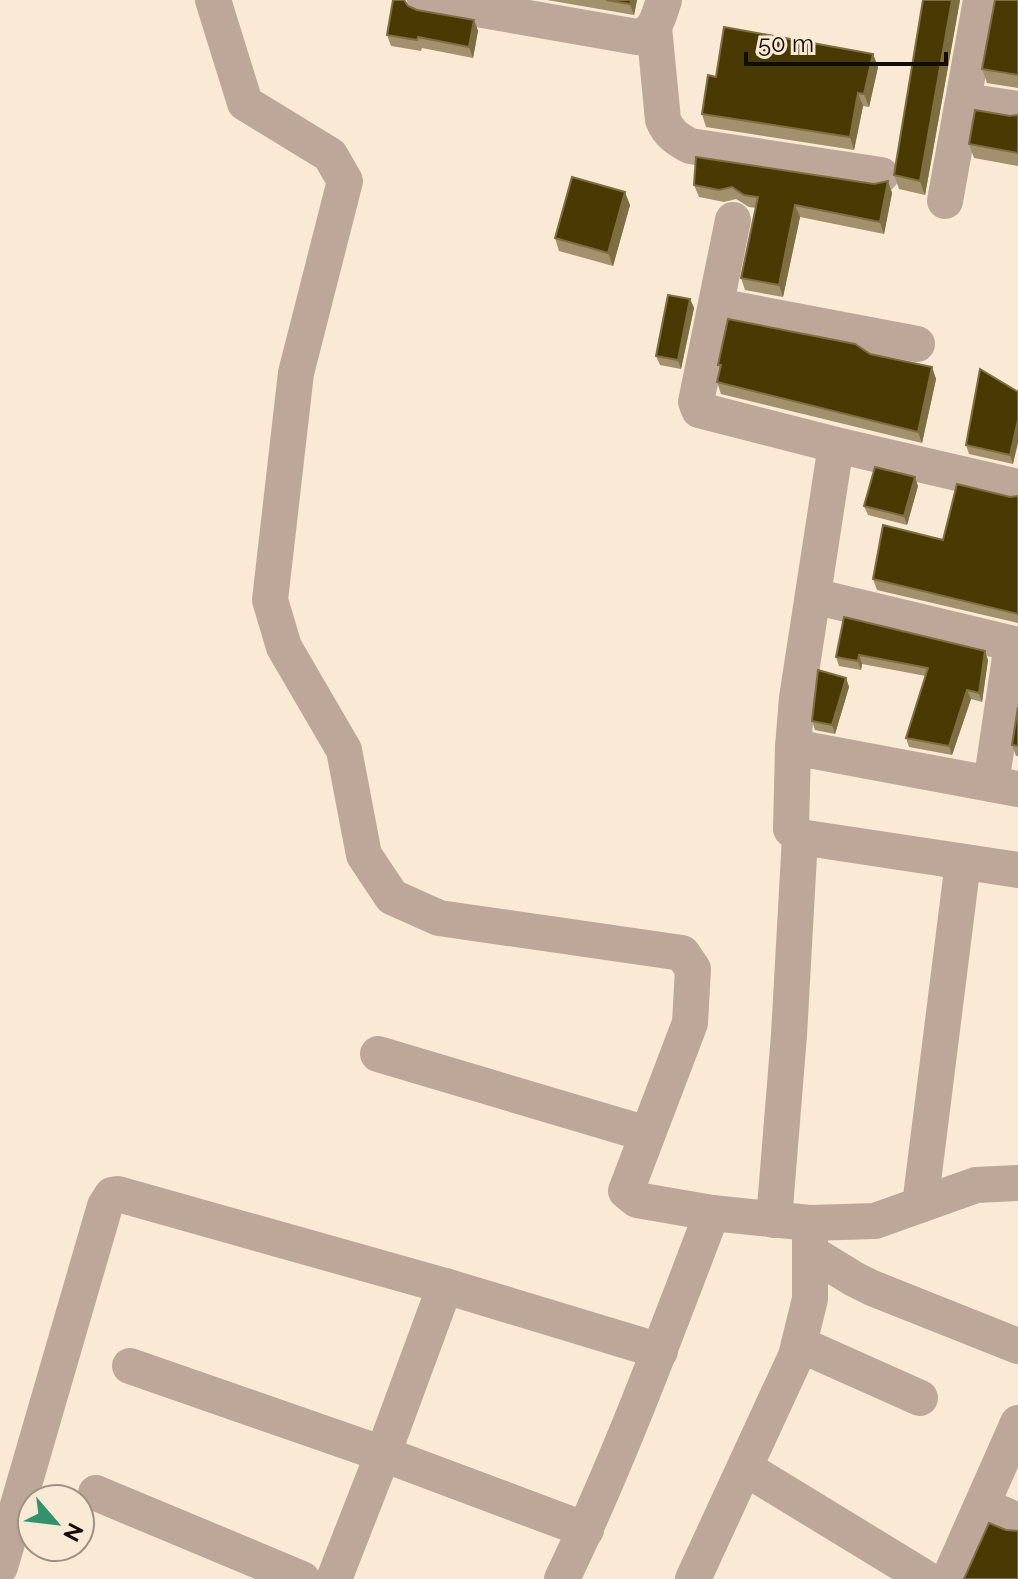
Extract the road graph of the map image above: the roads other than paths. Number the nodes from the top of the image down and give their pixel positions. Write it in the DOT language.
graph roads {
  1 [pos="213,0"];
  2 [pos="425,0"];
  3 [pos="981,0"];
  4 [pos="483,5"];
  5 [pos="659,13"];
  6 [pos="964,101"];
  7 [pos="1018,109"];
  8 [pos="881,175"];
  9 [pos="945,201"];
  10 [pos="733,220"];
  11 [pos="717,306"];
  12 [pos="917,344"];
  13 [pos="836,445"];
  14 [pos="1018,487"];
  15 [pos="813,596"];
  16 [pos="1015,644"];
  17 [pos="793,747"];
  18 [pos="1004,787"];
  19 [pos="800,837"];
  20 [pos="963,862"];
  21 [pos="1018,870"];
  22 [pos="378,1054"];
  23 [pos="647,1134"];
  24 [pos="1018,1183"];
  25 [pos="920,1205"];
  26 [pos="712,1213"];
  27 [pos="774,1220"];
  28 [pos="810,1238"];
  29 [pos="445,1286"];
  30 [pos="799,1344"];
  31 [pos="1018,1346"];
  32 [pos="660,1351"];
  33 [pos="130,1366"];
  34 [pos="920,1398"];
  35 [pos="1018,1423"];
  36 [pos="383,1454"];
  37 [pos="745,1468"];
  38 [pos="96,1493"];
  39 [pos="982,1505"];
  40 [pos="1018,1521"];
  41 [pos="586,1530"];
  42 [pos="0,1567"];
  43 [pos="302,1579"];
  44 [pos="334,1579"];
  45 [pos="562,1579"];
  46 [pos="693,1579"];
  47 [pos="927,1579"];
  48 [pos="949,1579"];
  1 -- 23 [label="street"];
  2 -- 4 [label="street"];
  3 -- 6 [label="street"];
  4 -- 5 [label="street"];
  5 -- 8 [label="street"];
  6 -- 7 [label="street"];
  6 -- 9 [label="street"];
  10 -- 11 [label="street"];
  11 -- 12 [label="street"];
  11 -- 13 [label="street"];
  13 -- 14 [label="street"];
  13 -- 15 [label="street"];
  15 -- 16 [label="street"];
  15 -- 17 [label="street"];
  16 -- 18 [label="street"];
  17 -- 18 [label="street"];
  17 -- 19 [label="street"];
  19 -- 20 [label="street"];
  19 -- 27 [label="street"];
  20 -- 21 [label="street"];
  20 -- 25 [label="street"];
  22 -- 23 [label="street"];
  23 -- 26 [label="street"];
  24 -- 25 [label="street"];
  25 -- 28 [label="street"];
  26 -- 27 [label="street"];
  26 -- 32 [label="street"];
  27 -- 28 [label="street"];
  28 -- 30 [label="street"];
  28 -- 31 [label="street"];
  29 -- 32 [label="street"];
  29 -- 36 [label="street"];
  29 -- 42 [label="street"];
  30 -- 34 [label="street"];
  30 -- 37 [label="street"];
  32 -- 41 [label="street"];
  33 -- 36 [label="street"];
  35 -- 39 [label="street"];
  36 -- 41 [label="street"];
  36 -- 44 [label="street"];
  37 -- 46 [label="street"];
  37 -- 47 [label="street"];
  38 -- 43 [label="street"];
  39 -- 40 [label="street"];
  39 -- 48 [label="street"];
  41 -- 45 [label="street"];
}
